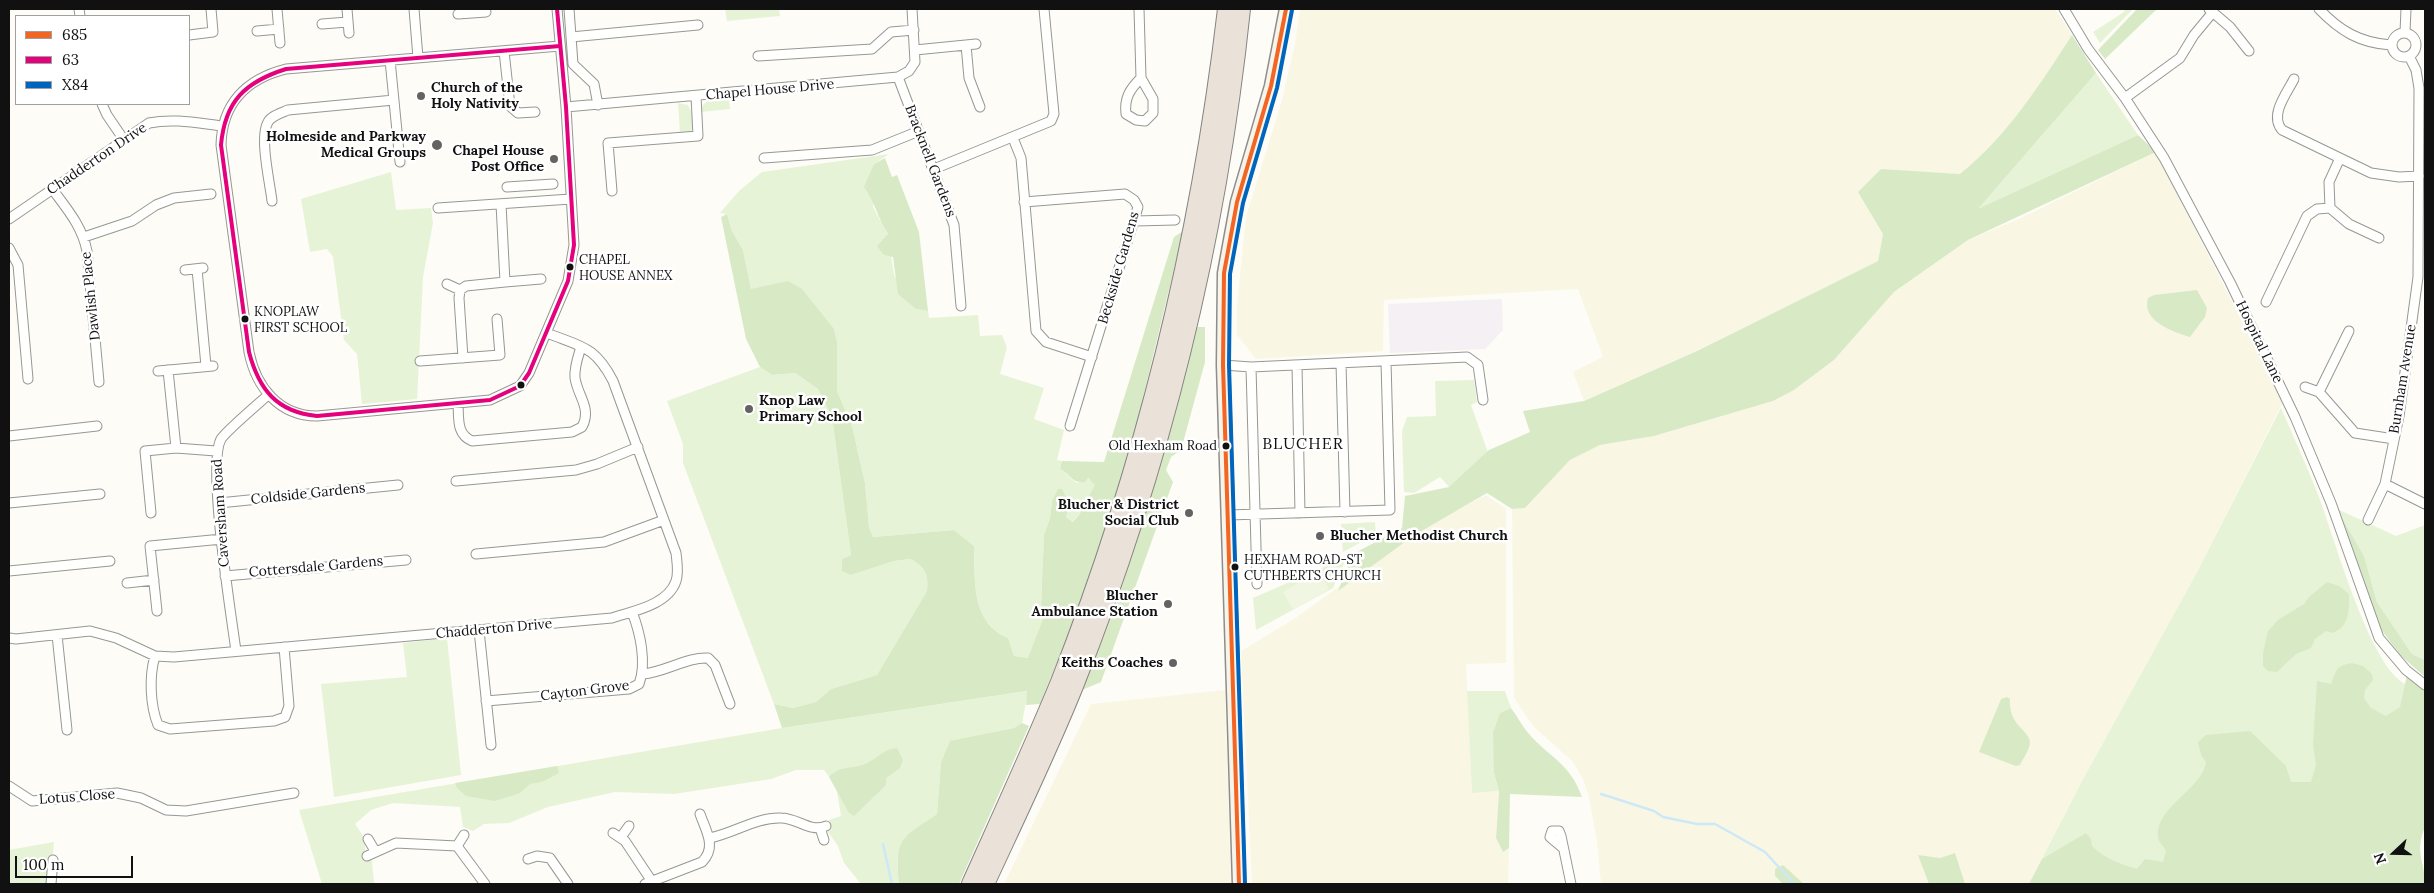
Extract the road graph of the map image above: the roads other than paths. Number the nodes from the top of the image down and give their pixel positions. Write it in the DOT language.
graph roads {
  1 [pos="211,9"];
  2 [pos="277,9"];
  3 [pos="347,9"];
  4 [pos="414,9"];
  5 [pos="557,9"];
  6 [pos="569,9"];
  7 [pos="912,9"];
  8 [pos="1044,9"];
  9 [pos="1139,9"];
  10 [pos="1230,9"];
  11 [pos="1286,9"];
  12 [pos="2064,9"];
  13 [pos="2320,9"];
  14 [pos="2406,9"];
  15 [pos="2211,11"];
  16 [pos="458,14"];
  17 [pos="486,14"];
  18 [pos="348,22"];
  19 [pos="322,24"];
  20 [pos="698,26"];
  21 [pos="279,29"];
  22 [pos="914,30"];
  23 [pos="257,31"];
  24 [pos="349,32"];
  25 [pos="2405,32"];
  26 [pos="190,35"];
  27 [pos="571,37"];
  28 [pos="280,43"];
  29 [pos="976,44"];
  30 [pos="966,45"];
  31 [pos="2391,45"];
  32 [pos="560,46"];
  33 [pos="915,50"];
  34 [pos="504,51"];
  35 [pos="2249,51"];
  36 [pos="758,56"];
  37 [pos="2409,56"];
  38 [pos="418,58"];
  39 [pos="390,60"];
  40 [pos="898,77"];
  41 [pos="1141,78"];
  42 [pos="2294,79"];
  43 [pos="696,96"];
  44 [pos="2125,98"];
  45 [pos="394,100"];
  46 [pos="102,105"];
  47 [pos="598,105"];
  48 [pos="566,107"];
  49 [pos="980,107"];
  50 [pos="535,112"];
  51 [pos="222,126"];
  52 [pos="2422,129"];
  53 [pos="919,131"];
  54 [pos="1013,138"];
  55 [pos="124,140"];
  56 [pos="764,158"];
  57 [pos="2340,158"];
  58 [pos="400,162"];
  59 [pos="934,169"];
  60 [pos="2419,176"];
  61 [pos="553,184"];
  62 [pos="531,185"];
  63 [pos="507,187"];
  64 [pos="52,190"];
  65 [pos="612,191"];
  66 [pos="211,194"];
  67 [pos="571,199"];
  68 [pos="272,201"];
  69 [pos="532,202"];
  70 [pos="1024,202"];
  71 [pos="501,204"];
  72 [pos="438,208"];
  73 [pos="2330,208"];
  74 [pos="9,218"];
  75 [pos="1175,220"];
  76 [pos="1135,221"];
  77 [pos="84,237"];
  78 [pos="2379,238"];
  79 [pos="9,248"];
  80 [pos="185,270"];
  81 [pos="541,279"];
  82 [pos="505,282"];
  83 [pos="447,284"];
  84 [pos="460,290"];
  85 [pos="2415,300"];
  86 [pos="2425,300"];
  87 [pos="2266,302"];
  88 [pos="961,306"];
  89 [pos="497,319"];
  90 [pos="2349,332"];
  91 [pos="547,333"];
  92 [pos="581,346"];
  93 [pos="1092,357"];
  94 [pos="464,358"];
  95 [pos="420,361"];
  96 [pos="1386,361"];
  97 [pos="1341,363"];
  98 [pos="1223,365"];
  99 [pos="1297,365"];
  100 [pos="1251,367"];
  101 [pos="168,370"];
  102 [pos="158,371"];
  103 [pos="28,379"];
  104 [pos="99,382"];
  105 [pos="2305,387"];
  106 [pos="2319,392"];
  107 [pos="268,395"];
  108 [pos="1484,400"];
  109 [pos="458,403"];
  110 [pos="97,426"];
  111 [pos="1070,426"];
  112 [pos="9,436"];
  113 [pos="2394,439"];
  114 [pos="638,447"];
  115 [pos="176,448"];
  116 [pos="216,451"];
  117 [pos="456,481"];
  118 [pos="2385,484"];
  119 [pos="398,485"];
  120 [pos="100,494"];
  121 [pos="9,503"];
  122 [pos="219,503"];
  123 [pos="2425,504"];
  124 [pos="1345,512"];
  125 [pos="151,513"];
  126 [pos="1300,513"];
  127 [pos="1228,515"];
  128 [pos="1256,515"];
  129 [pos="664,520"];
  130 [pos="2368,520"];
  131 [pos="222,539"];
  132 [pos="476,554"];
  133 [pos="406,560"];
  134 [pos="110,561"];
  135 [pos="9,571"];
  136 [pos="226,576"];
  137 [pos="154,580"];
  138 [pos="127,583"];
  139 [pos="1257,584"];
  140 [pos="156,611"];
  141 [pos="632,612"];
  142 [pos="479,630"];
  143 [pos="57,635"];
  144 [pos="9,638"];
  145 [pos="284,647"];
  146 [pos="236,651"];
  147 [pos="155,656"];
  148 [pos="643,674"];
  149 [pos="2425,685"];
  150 [pos="486,702"];
  151 [pos="730,704"];
  152 [pos="68,730"];
  153 [pos="491,745"];
  154 [pos="9,786"];
  155 [pos="294,793"];
  156 [pos="700,814"];
  157 [pos="630,826"];
  158 [pos="464,835"];
  159 [pos="710,838"];
  160 [pos="368,839"];
  161 [pos="824,840"];
  162 [pos="457,846"];
  163 [pos="1563,848"];
  164 [pos="375,851"];
  165 [pos="366,856"];
  166 [pos="528,859"];
  167 [pos="53,860"];
  168 [pos="648,882"];
  169 [pos="52,884"];
  170 [pos="485,884"];
  171 [pos="568,884"];
  172 [pos="971,884"];
  173 [pos="985,884"];
  174 [pos="1240,884"];
  175 [pos="1570,884"];
  1 -- 26 [label="street"];
  2 -- 21 [label="street"];
  3 -- 18 [label="street"];
  4 -- 38 [label="street"];
  5 -- 32 [label="street"];
  6 -- 27 [label="street"];
  7 -- 22 [label="street"];
  8 -- 54 [label="street"];
  9 -- 41 [label="street"];
  10 -- 172 [label="highway"];
  10 -- 173 [label="highway"];
  11 -- 98 [label="main road"];
  12 -- 44 [label="street, Hospital Lane"];
  13 -- 31 [label="street"];
  14 -- 25 [label="street"];
  15 -- 35 [label="street"];
  15 -- 44 [label="street"];
  16 -- 17 [label="street"];
  18 -- 19 [label="street"];
  18 -- 24 [label="street"];
  20 -- 27 [label="street"];
  21 -- 23 [label="street"];
  21 -- 28 [label="street"];
  22 -- 33 [label="street"];
  22 -- 36 [label="street"];
  25 -- 31 [label="street"];
  25 -- 37 [label="street"];
  27 -- 47 [label="street"];
  29 -- 30 [label="street"];
  30 -- 33 [label="street"];
  30 -- 49 [label="street"];
  31 -- 37 [label="street"];
  32 -- 34 [label="street"];
  32 -- 48 [label="street"];
  33 -- 40 [label="street"];
  34 -- 38 [label="street"];
  34 -- 50 [label="street"];
  37 -- 52 [label="street, Burnham Avenue"];
  38 -- 39 [label="street"];
  39 -- 45 [label="street"];
  39 -- 51 [label="street"];
  40 -- 43 [label="street, Chapel House Drive"];
  40 -- 53 [label="street, Bracknell Gardens"];
  41 -- 41 [label="street"];
  42 -- 57 [label="street"];
  43 -- 47 [label="street, Chapel House Drive"];
  43 -- 65 [label="street"];
  44 -- 149 [label="street, Hospital Lane"];
  45 -- 58 [label="street"];
  45 -- 68 [label="street"];
  46 -- 55 [label="street"];
  47 -- 48 [label="street, Chapel House Drive"];
  48 -- 67 [label="street"];
  51 -- 55 [label="street, Chadderton Drive"];
  51 -- 107 [label="street"];
  52 -- 60 [label="street, Burnham Avenue"];
  53 -- 56 [label="street"];
  53 -- 59 [label="street, Bracknell Gardens"];
  54 -- 59 [label="street"];
  54 -- 70 [label="street"];
  55 -- 64 [label="street, Chadderton Drive"];
  57 -- 60 [label="street"];
  57 -- 73 [label="street"];
  59 -- 88 [label="street, Bracknell Gardens"];
  60 -- 85 [label="street, Burnham Avenue"];
  61 -- 62 [label="street"];
  62 -- 63 [label="street"];
  62 -- 69 [label="street"];
  64 -- 74 [label="street, Chadderton Drive"];
  64 -- 77 [label="street, Dawlish Place"];
  66 -- 77 [label="street"];
  67 -- 69 [label="street"];
  67 -- 91 [label="street"];
  69 -- 71 [label="street"];
  70 -- 76 [label="street, Beckside Gardens"];
  70 -- 93 [label="street"];
  71 -- 72 [label="street"];
  71 -- 82 [label="street"];
  73 -- 78 [label="street"];
  73 -- 87 [label="street"];
  75 -- 76 [label="street"];
  76 -- 93 [label="street, Beckside Gardens"];
  77 -- 104 [label="street, Dawlish Place"];
  79 -- 103 [label="street"];
  80 -- 101 [label="street"];
  81 -- 82 [label="street"];
  82 -- 84 [label="street"];
  83 -- 84 [label="street"];
  84 -- 94 [label="street"];
  85 -- 86 [label="street"];
  85 -- 113 [label="street, Burnham Avenue"];
  89 -- 94 [label="street"];
  90 -- 106 [label="street"];
  91 -- 92 [label="street, Chadderton Drive"];
  91 -- 109 [label="street"];
  92 -- 109 [label="street"];
  92 -- 114 [label="street, Chadderton Drive"];
  93 -- 111 [label="street, Beckside Gardens"];
  94 -- 95 [label="street"];
  96 -- 97 [label="street"];
  96 -- 108 [label="street"];
  96 -- 124 [label="street"];
  97 -- 99 [label="street"];
  97 -- 124 [label="street"];
  98 -- 100 [label="street"];
  98 -- 127 [label="main road"];
  99 -- 100 [label="street"];
  99 -- 126 [label="street"];
  100 -- 128 [label="street"];
  101 -- 102 [label="street"];
  101 -- 115 [label="street"];
  105 -- 106 [label="street"];
  106 -- 113 [label="street"];
  107 -- 109 [label="street"];
  107 -- 116 [label="street, Caversham Road"];
  110 -- 112 [label="street"];
  113 -- 118 [label="street, Burnham Avenue"];
  114 -- 117 [label="street"];
  114 -- 129 [label="street, Chadderton Drive"];
  115 -- 116 [label="street"];
  115 -- 125 [label="street"];
  116 -- 122 [label="street, Caversham Road"];
  118 -- 123 [label="street"];
  118 -- 130 [label="street, Burnham Avenue"];
  119 -- 122 [label="street, Coldside Gardens"];
  120 -- 121 [label="street"];
  122 -- 131 [label="street, Caversham Road"];
  124 -- 126 [label="street"];
  126 -- 128 [label="street"];
  127 -- 128 [label="street"];
  127 -- 174 [label="main road"];
  128 -- 139 [label="street"];
  129 -- 132 [label="street"];
  129 -- 141 [label="street, Chadderton Drive"];
  131 -- 136 [label="street, Caversham Road"];
  131 -- 137 [label="street"];
  133 -- 136 [label="street, Cottersdale Gardens"];
  134 -- 135 [label="street"];
  136 -- 146 [label="street, Caversham Road"];
  137 -- 138 [label="street"];
  137 -- 140 [label="street"];
  141 -- 142 [label="street, Chadderton Drive"];
  141 -- 148 [label="street, Cayton Grove"];
  142 -- 145 [label="street, Chadderton Drive"];
  142 -- 150 [label="street"];
  143 -- 144 [label="street, Chadderton Drive"];
  143 -- 147 [label="street, Chadderton Drive"];
  143 -- 152 [label="street"];
  145 -- 146 [label="street, Chadderton Drive"];
  145 -- 147 [label="street"];
  146 -- 147 [label="street, Chadderton Drive"];
  148 -- 150 [label="street, Cayton Grove"];
  148 -- 151 [label="street"];
  150 -- 153 [label="street"];
  154 -- 155 [label="street, Lotus Close"];
  156 -- 159 [label="street"];
  157 -- 168 [label="street"];
  158 -- 162 [label="street"];
  159 -- 161 [label="street"];
  159 -- 168 [label="street"];
  160 -- 164 [label="street"];
  162 -- 164 [label="street"];
  162 -- 170 [label="street"];
  163 -- 175 [label="street"];
  164 -- 165 [label="street"];
  166 -- 171 [label="street"];
  167 -- 169 [label="street"];
}
